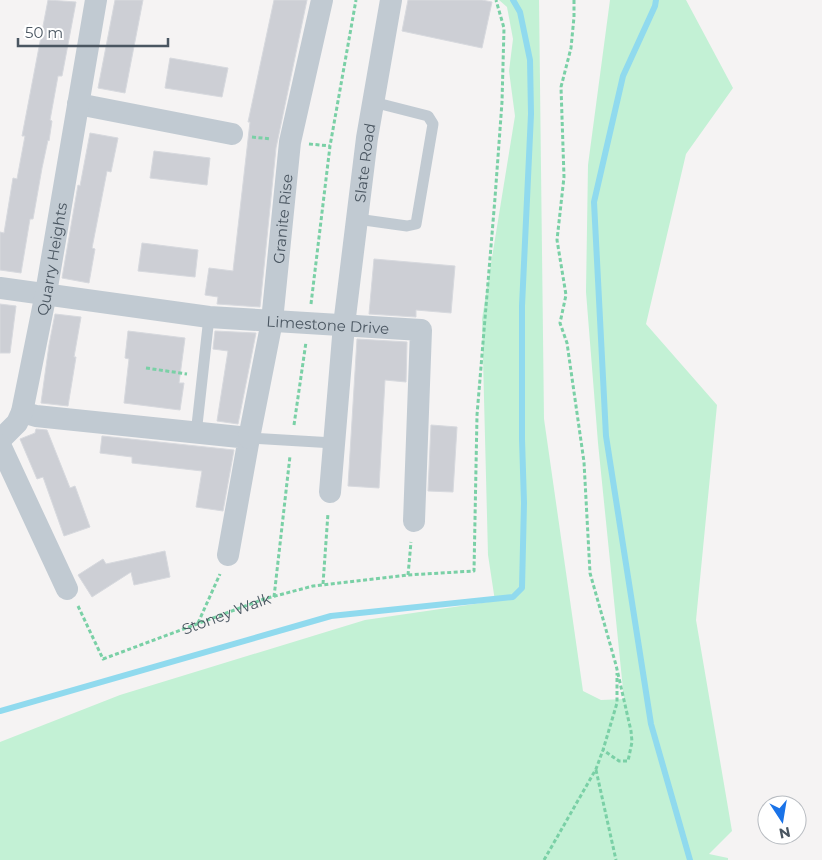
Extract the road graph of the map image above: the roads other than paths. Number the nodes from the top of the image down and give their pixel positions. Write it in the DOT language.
graph roads {
  1 [pos="96,0"];
  2 [pos="322,0"];
  3 [pos="391,0"];
  4 [pos="373,102"];
  5 [pos="78,104"];
  6 [pos="232,134"];
  7 [pos="357,219"];
  8 [pos="0,288"];
  9 [pos="46,294"];
  10 [pos="209,317"];
  11 [pos="272,321"];
  12 [pos="344,325"];
  13 [pos="22,412"];
  14 [pos="196,434"];
  15 [pos="249,438"];
  16 [pos="0,440"];
  17 [pos="334,443"];
  18 [pos="0,445"];
  19 [pos="330,492"];
  20 [pos="414,521"];
  21 [pos="228,555"];
  22 [pos="67,589"];
  1 -- 5 [label="street, Quarry Heights"];
  2 -- 11 [label="street, Granite Rise"];
  3 -- 4 [label="street, Slate Road"];
  4 -- 7 [label="street, Slate Road"];
  4 -- 7 [label="lane"];
  5 -- 6 [label="street"];
  5 -- 9 [label="street, Quarry Heights"];
  7 -- 12 [label="street, Slate Road"];
  8 -- 9 [label="street, Limestone Drive"];
  9 -- 10 [label="street, Limestone Drive"];
  9 -- 13 [label="street, Quarry Heights"];
  10 -- 11 [label="street, Limestone Drive"];
  10 -- 14 [label="lane"];
  11 -- 12 [label="street, Limestone Drive"];
  11 -- 15 [label="street, Granite Rise"];
  12 -- 17 [label="street"];
  12 -- 20 [label="street, Limestone Drive"];
  13 -- 14 [label="street"];
  13 -- 16 [label="street, Quarry Heights"];
  14 -- 15 [label="street"];
  15 -- 17 [label="lane"];
  15 -- 21 [label="street"];
  17 -- 19 [label="street"];
  18 -- 22 [label="street"];
}
